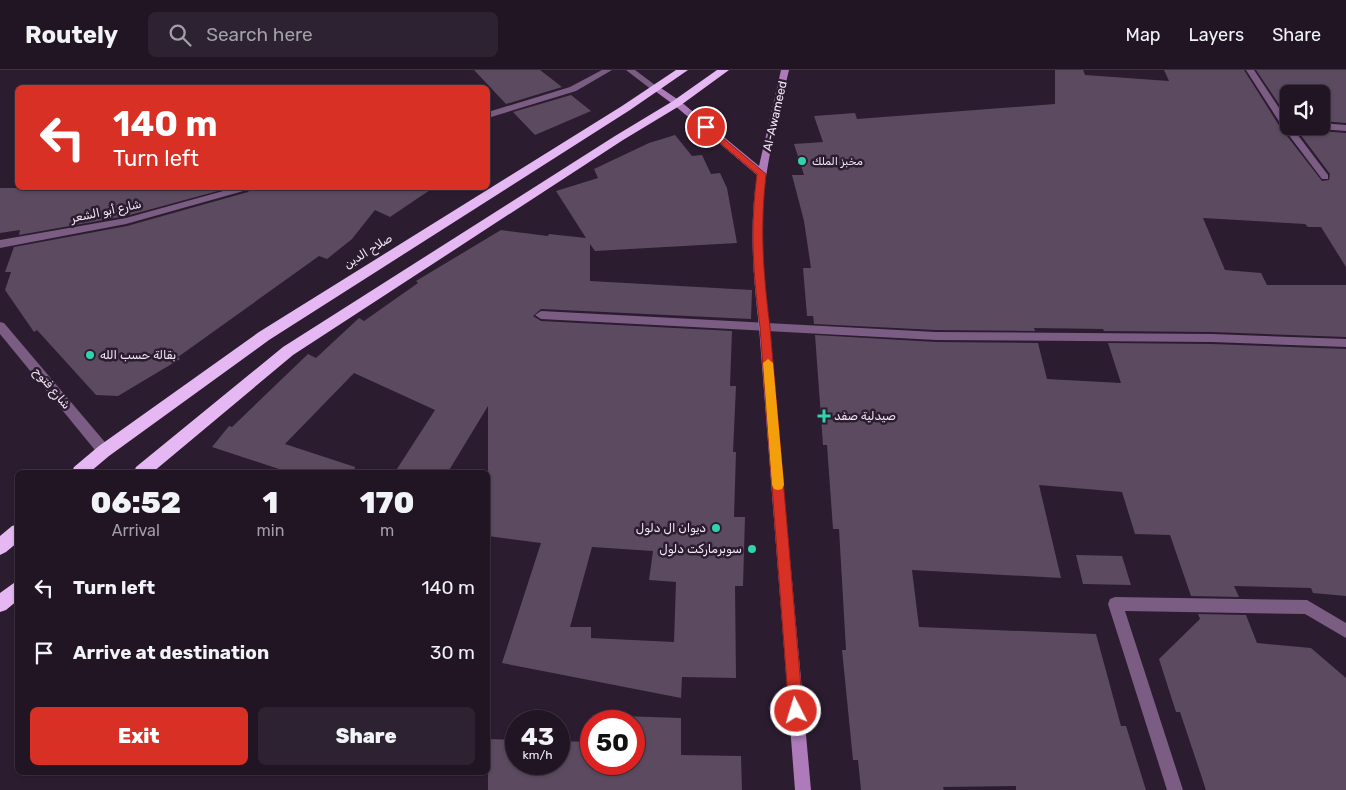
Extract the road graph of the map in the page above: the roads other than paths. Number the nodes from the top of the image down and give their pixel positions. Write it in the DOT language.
graph roads {
  1 [pos="608,70"];
  2 [pos="630,70"];
  3 [pos="683,70"];
  4 [pos="724,70"];
  5 [pos="785,70"];
  6 [pos="1250,70"];
  7 [pos="655,88"];
  8 [pos="677,103"];
  9 [pos="490,114"];
  10 [pos="1280,114"];
  11 [pos="1330,127"];
  12 [pos="1346,128"];
  13 [pos="1295,135"];
  14 [pos="762,174"];
  15 [pos="1325,177"];
  16 [pos="237,190"];
  17 [pos="0,244"];
  18 [pos="541,315"];
  19 [pos="0,326"];
  20 [pos="765,327"];
  21 [pos="1346,343"];
  22 [pos="104,450"];
  23 [pos="82,470"];
  24 [pos="144,470"];
  25 [pos="15,534"];
  26 [pos="0,547"];
  27 [pos="15,591"];
  28 [pos="0,604"];
  29 [pos="1346,631"];
  30 [pos="803,790"];
  31 [pos="1175,790"];
  1 -- 9 [label="street"];
  2 -- 7 [label="street"];
  3 -- 7 [label="highway, صلاح الدين"];
  4 -- 8 [label="highway"];
  5 -- 14 [label="main road, Al-Awameed"];
  6 -- 10 [label="street"];
  7 -- 8 [label="main road"];
  7 -- 22 [label="highway, صلاح الدين"];
  8 -- 14 [label="main road"];
  8 -- 24 [label="highway"];
  11 -- 12 [label="street"];
  13 -- 15 [label="street"];
  14 -- 20 [label="main road, Al-Awameed"];
  16 -- 17 [label="street, شارع أبو الشعر"];
  18 -- 20 [label="street"];
  19 -- 22 [label="street, شارع فتوح"];
  20 -- 21 [label="street"];
  20 -- 30 [label="main road, Al-Awameed"];
  22 -- 23 [label="highway, صلاح الدين"];
  25 -- 26 [label="highway"];
  27 -- 28 [label="highway"];
  29 -- 31 [label="street"];
}
